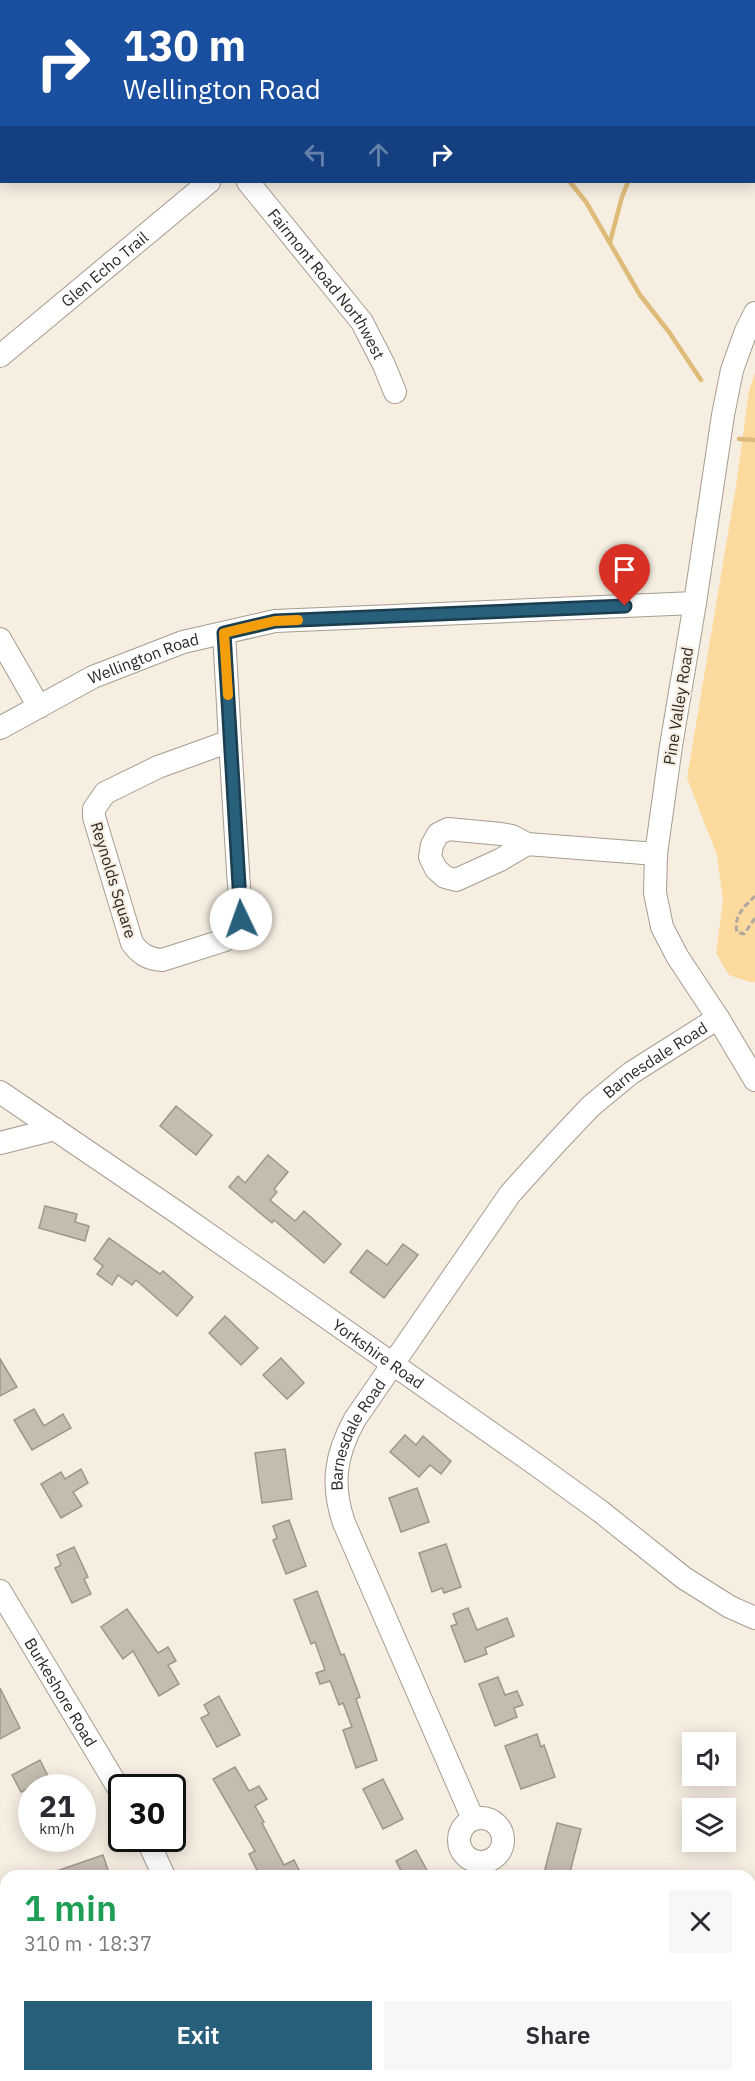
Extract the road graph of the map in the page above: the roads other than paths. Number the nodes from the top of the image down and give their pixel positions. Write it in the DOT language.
graph roads {
  1 [pos="208,183"];
  2 [pos="249,183"];
  3 [pos="755,313"];
  4 [pos="0,356"];
  5 [pos="394,392"];
  6 [pos="695,603"];
  7 [pos="224,633"];
  8 [pos="0,639"];
  9 [pos="39,707"];
  10 [pos="0,728"];
  11 [pos="230,741"];
  12 [pos="527,844"];
  13 [pos="657,854"];
  14 [pos="718,1018"];
  15 [pos="755,1080"];
  16 [pos="0,1092"];
  17 [pos="55,1129"];
  18 [pos="0,1143"];
  19 [pos="392,1364"];
  20 [pos="0,1590"];
  21 [pos="755,1618"];
  22 [pos="110,1774"];
  23 [pos="473,1819"];
  24 [pos="153,1852"];
  25 [pos="161,1870"];
  1 -- 4 [label="street, Glen Echo Trail"];
  2 -- 5 [label="street, Fairmont Road Northwest"];
  3 -- 6 [label="street, Pine Valley Road"];
  6 -- 7 [label="street, Wellington Road"];
  6 -- 13 [label="street, Pine Valley Road"];
  7 -- 9 [label="street, Wellington Road"];
  7 -- 11 [label="street, Reynolds Square"];
  8 -- 9 [label="street"];
  9 -- 10 [label="street, Wellington Road"];
  11 -- 11 [label="street, Reynolds Square"];
  12 -- 13 [label="street"];
  13 -- 14 [label="street, Pine Valley Road"];
  14 -- 15 [label="street, Pine Valley Road"];
  14 -- 19 [label="street, Barnesdale Road"];
  16 -- 17 [label="street, Yorkshire Road"];
  17 -- 18 [label="street"];
  17 -- 19 [label="street, Yorkshire Road"];
  19 -- 21 [label="street, Yorkshire Road"];
  19 -- 23 [label="street, Barnesdale Road"];
  20 -- 22 [label="street, Burkeshore Road"];
  24 -- 25 [label="street"];
}
